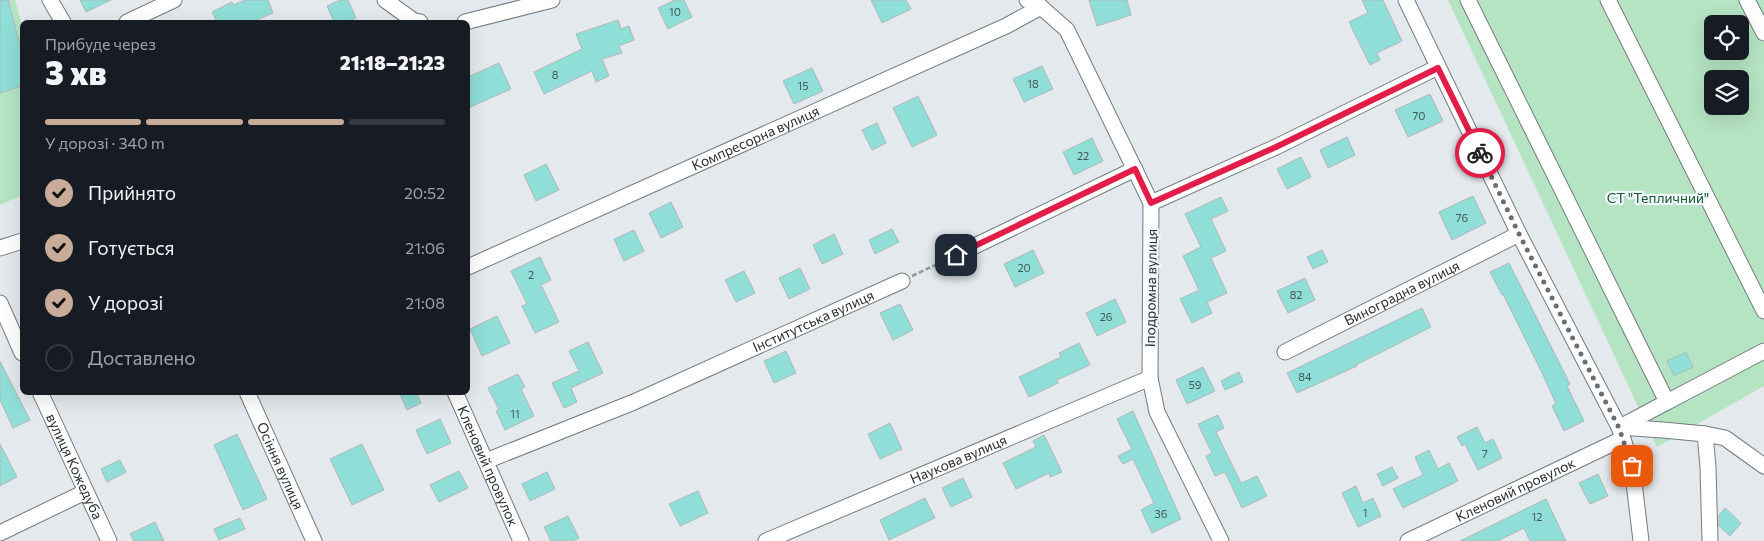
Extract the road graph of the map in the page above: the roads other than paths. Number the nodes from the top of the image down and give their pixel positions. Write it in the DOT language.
graph roads {
  1 [pos="50,0"];
  2 [pos="174,0"];
  3 [pos="385,0"];
  4 [pos="552,0"];
  5 [pos="1027,0"];
  6 [pos="1406,0"];
  7 [pos="1468,0"];
  8 [pos="1608,0"];
  9 [pos="1747,0"];
  10 [pos="1041,7"];
  11 [pos="62,20"];
  12 [pos="131,20"];
  13 [pos="413,20"];
  14 [pos="470,21"];
  15 [pos="1764,33"];
  16 [pos="1438,68"];
  17 [pos="1135,169"];
  18 [pos="1151,203"];
  19 [pos="1519,234"];
  20 [pos="20,242"];
  21 [pos="0,248"];
  22 [pos="956,255"];
  23 [pos="470,265"];
  24 [pos="902,281"];
  25 [pos="0,303"];
  26 [pos="1764,311"];
  27 [pos="20,348"];
  28 [pos="1764,350"];
  29 [pos="1286,352"];
  30 [pos="1150,378"];
  31 [pos="41,395"];
  32 [pos="248,395"];
  33 [pos="456,395"];
  34 [pos="1667,402"];
  35 [pos="1620,433"];
  36 [pos="1705,434"];
  37 [pos="486,461"];
  38 [pos="1764,466"];
  39 [pos="85,492"];
  40 [pos="0,533"];
  41 [pos="109,541"];
  42 [pos="314,541"];
  43 [pos="521,541"];
  44 [pos="766,541"];
  45 [pos="1221,541"];
  46 [pos="1408,541"];
  47 [pos="1641,541"];
  48 [pos="1710,541"];
  1 -- 11 [label="street"];
  2 -- 12 [label="street"];
  3 -- 13 [label="street"];
  4 -- 14 [label="street"];
  5 -- 10 [label="street, Іподромна вулиця"];
  6 -- 16 [label="street"];
  7 -- 34 [label="street"];
  8 -- 26 [label="street"];
  9 -- 15 [label="street"];
  10 -- 17 [label="street, Іподромна вулиця"];
  10 -- 23 [label="street, Компресорна вулиця"];
  16 -- 18 [label="street"];
  16 -- 19 [label="street"];
  17 -- 18 [label="street, Іподромна вулиця"];
  17 -- 22 [label="street"];
  18 -- 30 [label="street, Іподромна вулиця"];
  19 -- 29 [label="street, Виноградна вулиця"];
  19 -- 35 [label="street"];
  20 -- 21 [label="street"];
  24 -- 37 [label="street, Інститутська вулиця"];
  25 -- 27 [label="street"];
  28 -- 34 [label="street, Кленовий провулок"];
  30 -- 44 [label="street, Наукова вулиця"];
  30 -- 45 [label="street, Іподромна вулиця"];
  31 -- 39 [label="street, вулиця Кожедуба"];
  32 -- 42 [label="street, Осіння вулиця"];
  33 -- 37 [label="street, Кленовий провулок"];
  34 -- 35 [label="street, Кленовий провулок"];
  35 -- 36 [label="street"];
  35 -- 46 [label="street, Кленовий провулок"];
  35 -- 47 [label="street"];
  36 -- 38 [label="street"];
  36 -- 48 [label="street"];
  37 -- 43 [label="street, Кленовий провулок"];
  39 -- 40 [label="street"];
  39 -- 41 [label="street, вулиця Кожедуба"];
}
